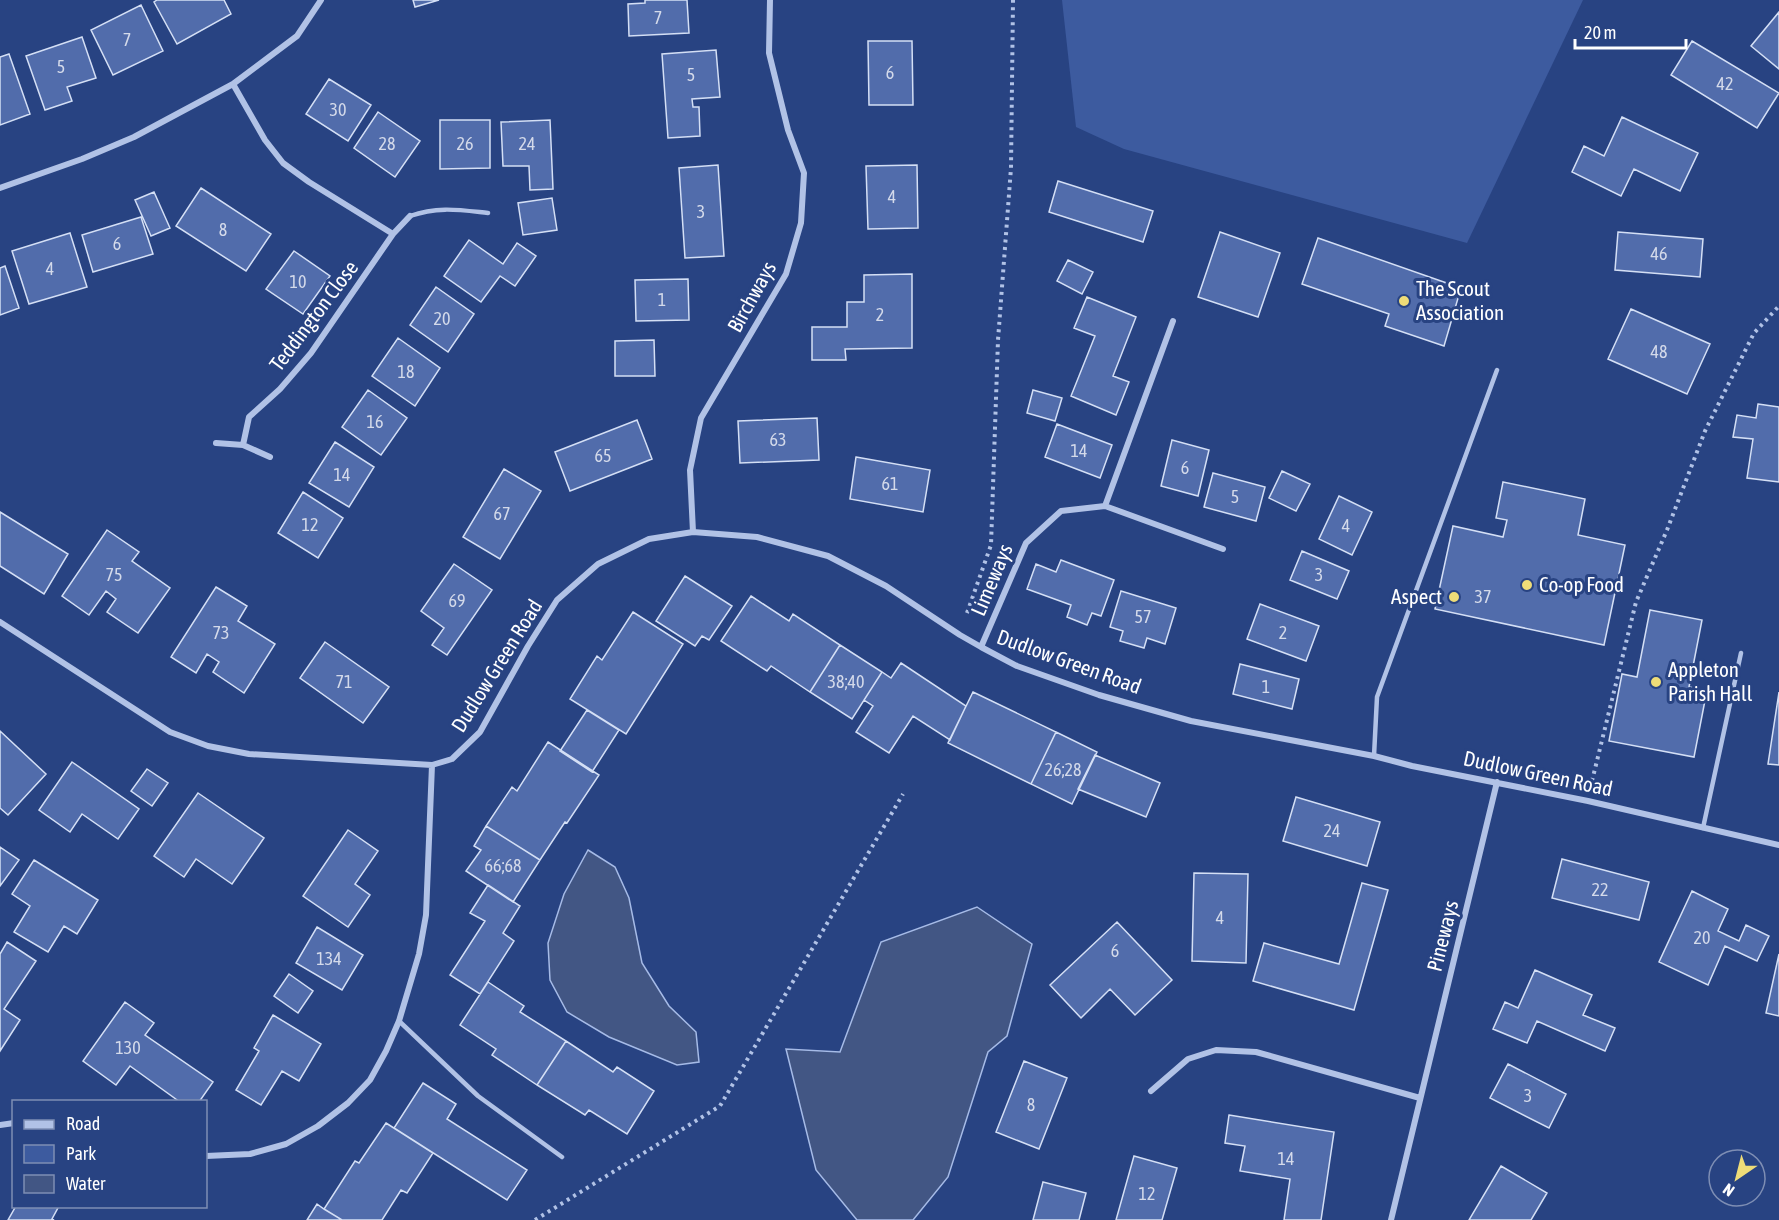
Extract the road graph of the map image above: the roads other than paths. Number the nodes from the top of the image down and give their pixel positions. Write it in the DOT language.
graph roads {
  1 [pos="321,0"];
  2 [pos="770,0"];
  3 [pos="233,84"];
  4 [pos="0,188"];
  5 [pos="488,213"];
  6 [pos="410,216"];
  7 [pos="393,234"];
  8 [pos="1173,321"];
  9 [pos="1497,370"];
  10 [pos="216,442"];
  11 [pos="243,445"];
  12 [pos="270,457"];
  13 [pos="1105,506"];
  14 [pos="693,532"];
  15 [pos="1222,549"];
  16 [pos="0,622"];
  17 [pos="981,647"];
  18 [pos="1742,652"];
  19 [pos="1374,756"];
  20 [pos="432,765"];
  21 [pos="1497,782"];
  22 [pos="1703,828"];
  23 [pos="1779,845"];
  24 [pos="399,1021"];
  25 [pos="1151,1091"];
  26 [pos="1420,1098"];
  27 [pos="207,1156"];
  28 [pos="562,1157"];
  29 [pos="1391,1220"];
  1 -- 3 [label="street"];
  2 -- 14 [label="street, Birchways"];
  3 -- 4 [label="street"];
  3 -- 7 [label="street"];
  5 -- 6 [label="lane"];
  6 -- 7 [label="street, Teddington Close"];
  7 -- 11 [label="street, Teddington Close"];
  8 -- 13 [label="street"];
  9 -- 19 [label="lane"];
  10 -- 11 [label="street"];
  11 -- 12 [label="street"];
  13 -- 15 [label="street, Limeways"];
  13 -- 17 [label="street, Limeways"];
  14 -- 17 [label="street, Dudlow Green Road"];
  14 -- 20 [label="street, Dudlow Green Road"];
  16 -- 20 [label="street, Dudlow Green Road"];
  17 -- 19 [label="street, Dudlow Green Road"];
  18 -- 22 [label="lane"];
  19 -- 21 [label="street, Dudlow Green Road"];
  20 -- 24 [label="street"];
  21 -- 22 [label="street, Dudlow Green Road"];
  21 -- 26 [label="street, Pineways"];
  22 -- 23 [label="street, Dudlow Green Road"];
  24 -- 27 [label="street"];
  24 -- 28 [label="lane"];
  25 -- 26 [label="street"];
  26 -- 29 [label="street, Pineways"];
}
